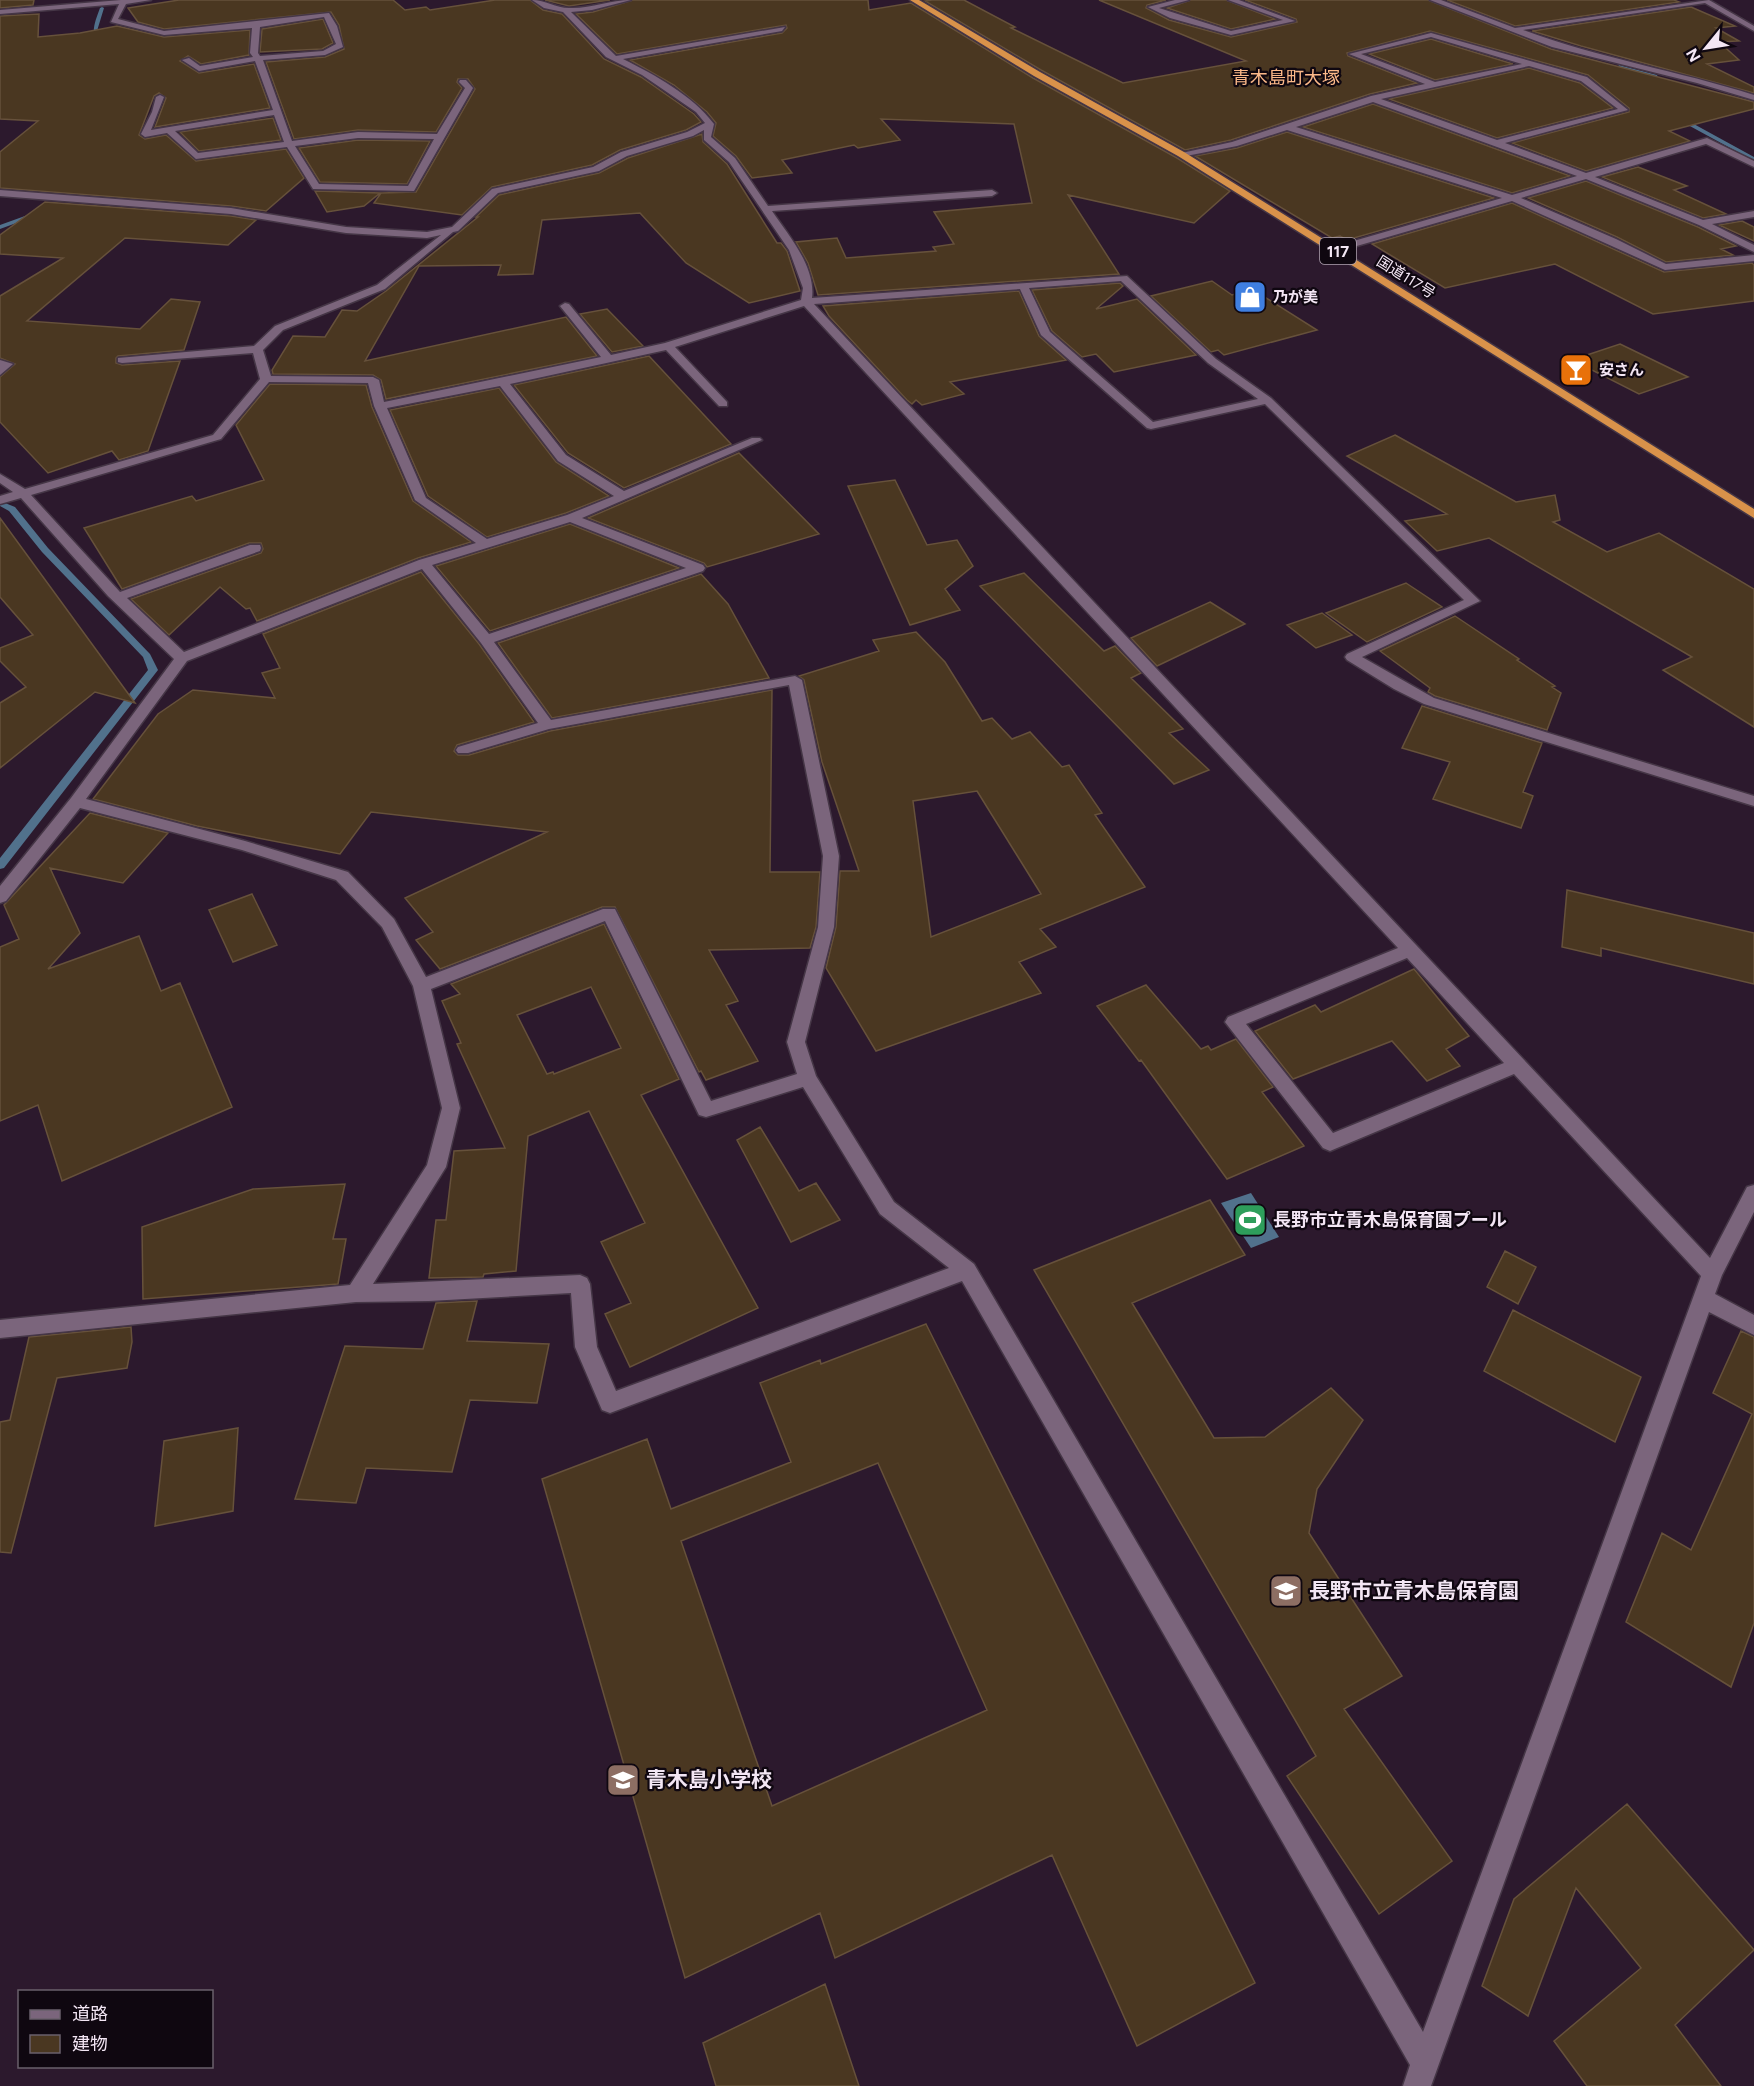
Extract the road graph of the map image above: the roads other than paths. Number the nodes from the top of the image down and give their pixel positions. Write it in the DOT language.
graph roads {
  1 [pos="147,0"];
  2 [pos="536,0"];
  3 [pos="627,0"];
  4 [pos="914,0"];
  5 [pos="1185,0"];
  6 [pos="1232,0"];
  7 [pos="1434,0"];
  8 [pos="1705,1"];
  9 [pos="123,3"];
  10 [pos="0,12"];
  11 [pos="567,12"];
  12 [pos="256,25"];
  13 [pos="782,29"];
  14 [pos="1754,29"];
  15 [pos="1516,30"];
  16 [pos="1577,51"];
  17 [pos="1557,56"];
  18 [pos="258,58"];
  19 [pos="615,58"];
  20 [pos="1548,59"];
  21 [pos="186,60"];
  22 [pos="1528,64"];
  23 [pos="463,82"];
  24 [pos="1434,85"];
  25 [pos="160,97"];
  26 [pos="1754,98"];
  27 [pos="1373,99"];
  28 [pos="277,112"];
  29 [pos="710,124"];
  30 [pos="1288,127"];
  31 [pos="170,131"];
  32 [pos="440,137"];
  33 [pos="288,142"];
  34 [pos="1495,143"];
  35 [pos="1181,154"];
  36 [pos="1754,164"];
  37 [pos="1588,177"];
  38 [pos="0,193"];
  39 [pos="992,193"];
  40 [pos="1513,198"];
  41 [pos="765,209"];
  42 [pos="1754,214"];
  43 [pos="1702,223"];
  44 [pos="455,229"];
  45 [pos="1335,249"];
  46 [pos="1754,249"];
  47 [pos="1754,258"];
  48 [pos="1023,285"];
  49 [pos="806,302"];
  50 [pos="565,306"];
  51 [pos="668,346"];
  52 [pos="257,350"];
  53 [pos="608,359"];
  54 [pos="122,360"];
  55 [pos="0,363"];
  56 [pos="0,372"];
  57 [pos="266,379"];
  58 [pos="503,382"];
  59 [pos="1267,400"];
  60 [pos="723,404"];
  61 [pos="380,405"];
  62 [pos="756,440"];
  63 [pos="0,478"];
  64 [pos="623,496"];
  65 [pos="11,497"];
  66 [pos="1754,514"];
  67 [pos="571,518"];
  68 [pos="488,545"];
  69 [pos="255,548"];
  70 [pos="424,563"];
  71 [pos="118,597"];
  72 [pos="486,640"];
  73 [pos="182,658"];
  74 [pos="547,726"];
  75 [pos="463,750"];
  76 [pos="1754,801"];
  77 [pos="76,802"];
  78 [pos="0,897"];
  79 [pos="1410,950"];
  80 [pos="422,986"];
  81 [pos="1518,1065"];
  82 [pos="807,1078"];
  83 [pos="1754,1193"];
  84 [pos="967,1270"];
  85 [pos="1712,1274"];
  86 [pos="356,1293"];
  87 [pos="1704,1299"];
  88 [pos="1754,1326"];
  89 [pos="0,1329"];
  90 [pos="1421,2076"];
  1 -- 9 [label="street"];
  2 -- 11 [label="street"];
  3 -- 11 [label="street"];
  4 -- 35 [label="highway, 国道117号 / 117"];
  5 -- 6 [label="street"];
  7 -- 15 [label="street"];
  8 -- 14 [label="street"];
  8 -- 15 [label="street"];
  9 -- 10 [label="street"];
  9 -- 12 [label="street"];
  11 -- 19 [label="street"];
  12 -- 18 [label="street"];
  12 -- 18 [label="street"];
  13 -- 19 [label="street"];
  15 -- 16 [label="street"];
  16 -- 17 [label="street"];
  16 -- 26 [label="street"];
  18 -- 21 [label="street"];
  18 -- 28 [label="street"];
  19 -- 29 [label="street"];
  20 -- 22 [label="street"];
  22 -- 24 [label="street"];
  22 -- 24 [label="street"];
  22 -- 34 [label="street"];
  23 -- 32 [label="street"];
  24 -- 27 [label="street"];
  25 -- 31 [label="street"];
  27 -- 30 [label="street"];
  27 -- 34 [label="street"];
  28 -- 31 [label="street"];
  28 -- 33 [label="street"];
  29 -- 41 [label="street"];
  29 -- 44 [label="street"];
  30 -- 35 [label="street"];
  30 -- 40 [label="street"];
  31 -- 33 [label="street"];
  32 -- 33 [label="street"];
  32 -- 33 [label="street"];
  34 -- 37 [label="street"];
  35 -- 45 [label="highway, 国道117号 / 117"];
  36 -- 37 [label="street"];
  37 -- 40 [label="street"];
  37 -- 43 [label="street"];
  38 -- 44 [label="street"];
  39 -- 41 [label="street"];
  40 -- 45 [label="street"];
  40 -- 47 [label="street"];
  41 -- 49 [label="street"];
  42 -- 43 [label="street"];
  43 -- 46 [label="street"];
  44 -- 52 [label="street"];
  45 -- 66 [label="highway, 国道117号 / 117"];
  48 -- 49 [label="street"];
  48 -- 59 [label="street"];
  48 -- 59 [label="street"];
  49 -- 51 [label="street"];
  49 -- 79 [label="street"];
  50 -- 53 [label="street"];
  51 -- 53 [label="street"];
  51 -- 60 [label="street"];
  52 -- 54 [label="street"];
  52 -- 57 [label="street"];
  53 -- 58 [label="street"];
  55 -- 56 [label="street"];
  57 -- 61 [label="street"];
  57 -- 65 [label="street"];
  58 -- 61 [label="street"];
  58 -- 64 [label="street"];
  59 -- 76 [label="street"];
  61 -- 68 [label="street"];
  62 -- 64 [label="street"];
  63 -- 65 [label="street"];
  64 -- 67 [label="street"];
  65 -- 71 [label="street"];
  67 -- 68 [label="street"];
  67 -- 72 [label="street"];
  68 -- 70 [label="street"];
  69 -- 71 [label="street"];
  70 -- 72 [label="street"];
  70 -- 73 [label="street"];
  71 -- 73 [label="street"];
  72 -- 74 [label="street"];
  73 -- 77 [label="street"];
  74 -- 75 [label="street"];
  74 -- 82 [label="street"];
  77 -- 78 [label="street"];
  77 -- 80 [label="street"];
  79 -- 81 [label="street"];
  79 -- 81 [label="street"];
  80 -- 82 [label="street"];
  80 -- 86 [label="street"];
  81 -- 85 [label="street"];
  82 -- 84 [label="street"];
  83 -- 85 [label="street"];
  84 -- 86 [label="street"];
  84 -- 90 [label="street"];
  85 -- 87 [label="street"];
  86 -- 89 [label="street"];
  87 -- 88 [label="street"];
  87 -- 90 [label="street"];
}
